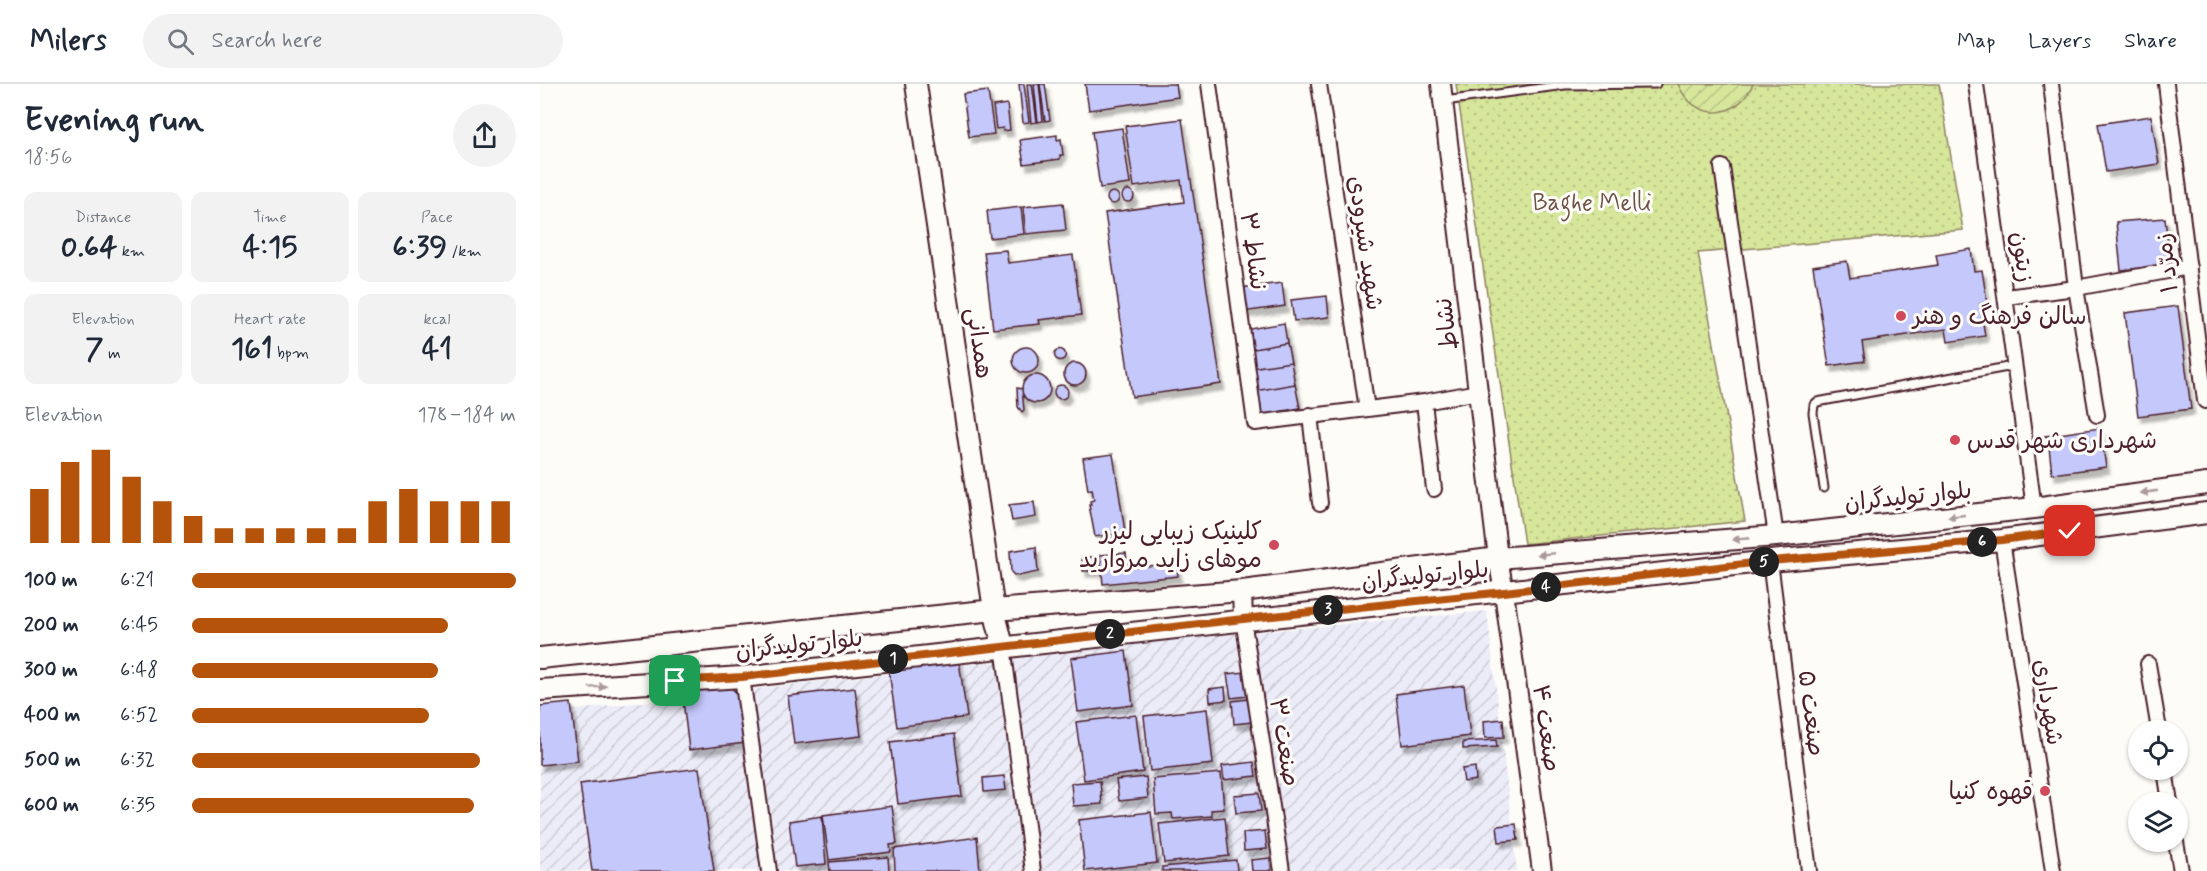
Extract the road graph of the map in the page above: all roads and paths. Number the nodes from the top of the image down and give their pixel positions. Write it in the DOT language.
graph roads {
  1 [pos="916,84"];
  2 [pos="1209,84"];
  3 [pos="1319,84"];
  4 [pos="1656,84"];
  5 [pos="1976,84"];
  6 [pos="2051,84"];
  7 [pos="2166,84"];
  8 [pos="1443,92"];
  9 [pos="1722,167"];
  10 [pos="2189,267"];
  11 [pos="2076,288"];
  12 [pos="2006,297"];
  13 [pos="2013,366"];
  14 [pos="1478,392"];
  15 [pos="2205,401"];
  16 [pos="1424,402"];
  17 [pos="1367,409"];
  18 [pos="1310,415"];
  19 [pos="2097,415"];
  20 [pos="2207,484"];
  21 [pos="1824,488"];
  22 [pos="1434,489"];
  23 [pos="1320,503"];
  24 [pos="2034,508"];
  25 [pos="2207,513"];
  26 [pos="1776,536"];
  27 [pos="2002,540"];
  28 [pos="1498,558"];
  29 [pos="1770,561"];
  30 [pos="1242,591"];
  31 [pos="1504,592"];
  32 [pos="994,610"];
  33 [pos="1243,619"];
  34 [pos="1003,646"];
  35 [pos="540,658"];
  36 [pos="2148,664"];
  37 [pos="742,677"];
  38 [pos="540,690"];
  39 [pos="2157,720"];
  40 [pos="2178,852"];
  41 [pos="769,871"];
  42 [pos="1034,871"];
  43 [pos="1282,871"];
  44 [pos="1542,871"];
  45 [pos="1809,871"];
  46 [pos="2052,871"];
  47 [pos="2181,871"];
  1 -- 32 [label="main road, همدانی"];
  2 -- 18 [label="street, نشاط ۳"];
  3 -- 17 [label="street, شهید شیرودی"];
  4 -- 8 [label="lane"];
  5 -- 12 [label="street, زیتون"];
  6 -- 11 [label="street"];
  7 -- 10 [label="street, زمرّد ۱"];
  8 -- 14 [label="street, نشاط"];
  9 -- 26 [label="street"];
  10 -- 11 [label="street"];
  10 -- 15 [label="street, زمرّد ۱"];
  11 -- 12 [label="street"];
  11 -- 19 [label="street"];
  12 -- 13 [label="street, زیتون"];
  13 -- 21 [label="lane"];
  13 -- 24 [label="street, زیتون"];
  14 -- 16 [label="street"];
  14 -- 28 [label="street, نشاط"];
  16 -- 17 [label="street"];
  16 -- 22 [label="street"];
  17 -- 18 [label="street"];
  18 -- 23 [label="street"];
  20 -- 24 [label="main road, بلوار تولیدگران, one-way"];
  24 -- 26 [label="main road, بلوار تولیدگران, one-way"];
  25 -- 27 [label="main road, بلوار تولیدگران"];
  26 -- 28 [label="main road, بلوار تولیدگران, one-way"];
  27 -- 29 [label="main road, بلوار تولیدگران"];
  27 -- 46 [label="street, شهرداری"];
  28 -- 30 [label="main road, بلوار تولیدگران"];
  28 -- 31 [label="street, صنعت ۴"];
  29 -- 31 [label="main road, بلوار تولیدگران"];
  29 -- 45 [label="street, صنعت ۵"];
  30 -- 32 [label="main road, بلوار تولیدگران"];
  30 -- 33 [label="street"];
  31 -- 33 [label="main road, بلوار تولیدگران"];
  31 -- 44 [label="street, صنعت ۴"];
  32 -- 34 [label="main road, همدانی"];
  32 -- 35 [label="main road, بلوار تولیدگران"];
  33 -- 34 [label="main road, بلوار تولیدگران"];
  33 -- 43 [label="street, صنعت ۳"];
  34 -- 37 [label="main road, بلوار تولیدگران"];
  34 -- 42 [label="street"];
  36 -- 39 [label="street"];
  38 -- 37 [label="main road, بلوار تولیدگران, one-way"];
  37 -- 41 [label="street"];
  40 -- 47 [label="street"];
}
